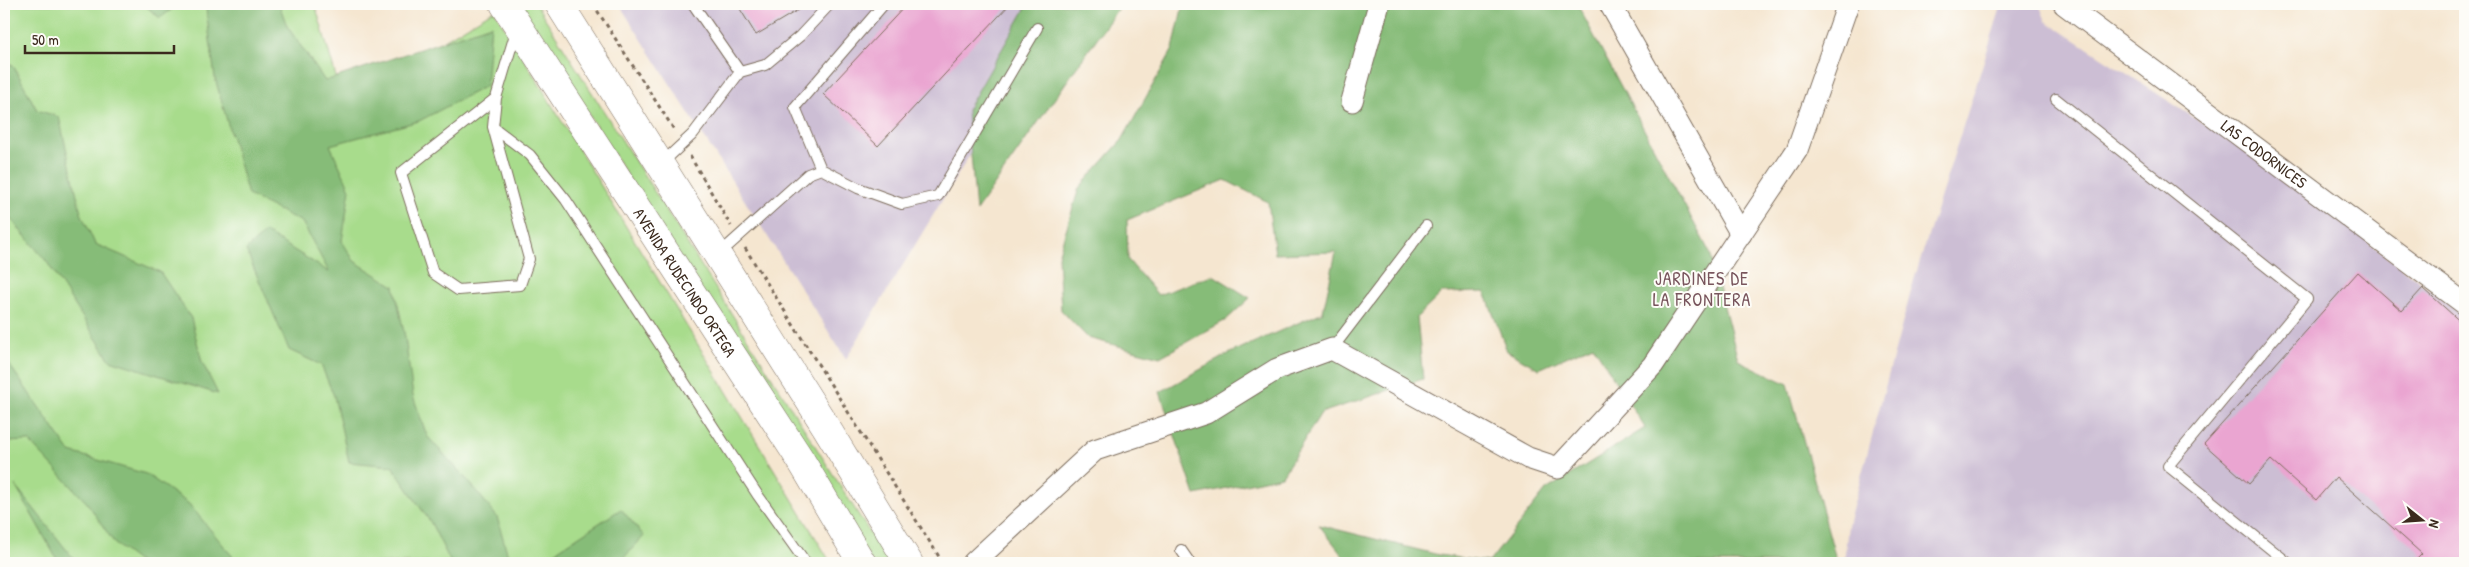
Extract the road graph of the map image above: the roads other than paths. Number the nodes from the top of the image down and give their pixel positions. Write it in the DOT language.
graph roads {
  1 [pos="559,4"];
  2 [pos="693,4"];
  3 [pos="830,4"];
  4 [pos="884,4"];
  5 [pos="1378,4"];
  6 [pos="1610,4"];
  7 [pos="1848,4"];
  8 [pos="2064,4"];
  9 [pos="511,14"];
  10 [pos="1037,28"];
  11 [pos="740,72"];
  12 [pos="496,98"];
  13 [pos="2056,100"];
  14 [pos="1352,101"];
  15 [pos="493,127"];
  16 [pos="660,164"];
  17 [pos="821,169"];
  18 [pos="1426,226"];
  19 [pos="1741,234"];
  20 [pos="717,255"];
  21 [pos="2465,304"];
  22 [pos="1332,349"];
  23 [pos="1181,550"];
  24 [pos="806,563"];
  25 [pos="862,563"];
  26 [pos="909,563"];
  27 [pos="974,563"];
  28 [pos="1190,563"];
  29 [pos="2288,563"];
  1 -- 16 [label="main road"];
  2 -- 11 [label="lane"];
  3 -- 11 [label="lane"];
  4 -- 17 [label="lane"];
  5 -- 14 [label="street"];
  6 -- 19 [label="street"];
  7 -- 19 [label="street"];
  8 -- 21 [label="street, LAS CODORNICES"];
  9 -- 12 [label="lane"];
  9 -- 25 [label="main road, AVENIDA RUDECINDO ORTEGA"];
  10 -- 17 [label="lane"];
  11 -- 16 [label="lane"];
  12 -- 15 [label="lane"];
  12 -- 15 [label="lane"];
  13 -- 29 [label="lane"];
  15 -- 24 [label="lane"];
  16 -- 20 [label="main road"];
  17 -- 20 [label="lane"];
  18 -- 22 [label="lane"];
  19 -- 22 [label="street"];
  20 -- 26 [label="main road"];
  22 -- 27 [label="street"];
  23 -- 28 [label="lane"];
}
